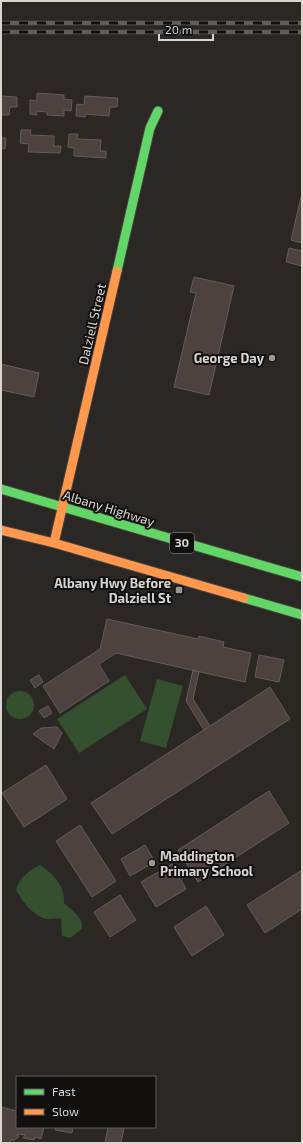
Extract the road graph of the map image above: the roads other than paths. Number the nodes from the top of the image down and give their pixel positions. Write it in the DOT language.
graph roads {
  1 [pos="158,111"];
  2 [pos="1,490"];
  3 [pos="62,507"];
  4 [pos="1,530"];
  5 [pos="54,543"];
  6 [pos="302,577"];
  7 [pos="302,614"];
  1 -- 3 [label="main road, Dalziell Street"];
  2 -- 3 [label="main road, Albany Highway / 30"];
  3 -- 5 [label="main road, Dalziell Street"];
  3 -- 6 [label="main road, Albany Highway / 30"];
  4 -- 5 [label="main road"];
  5 -- 7 [label="main road"];
}
